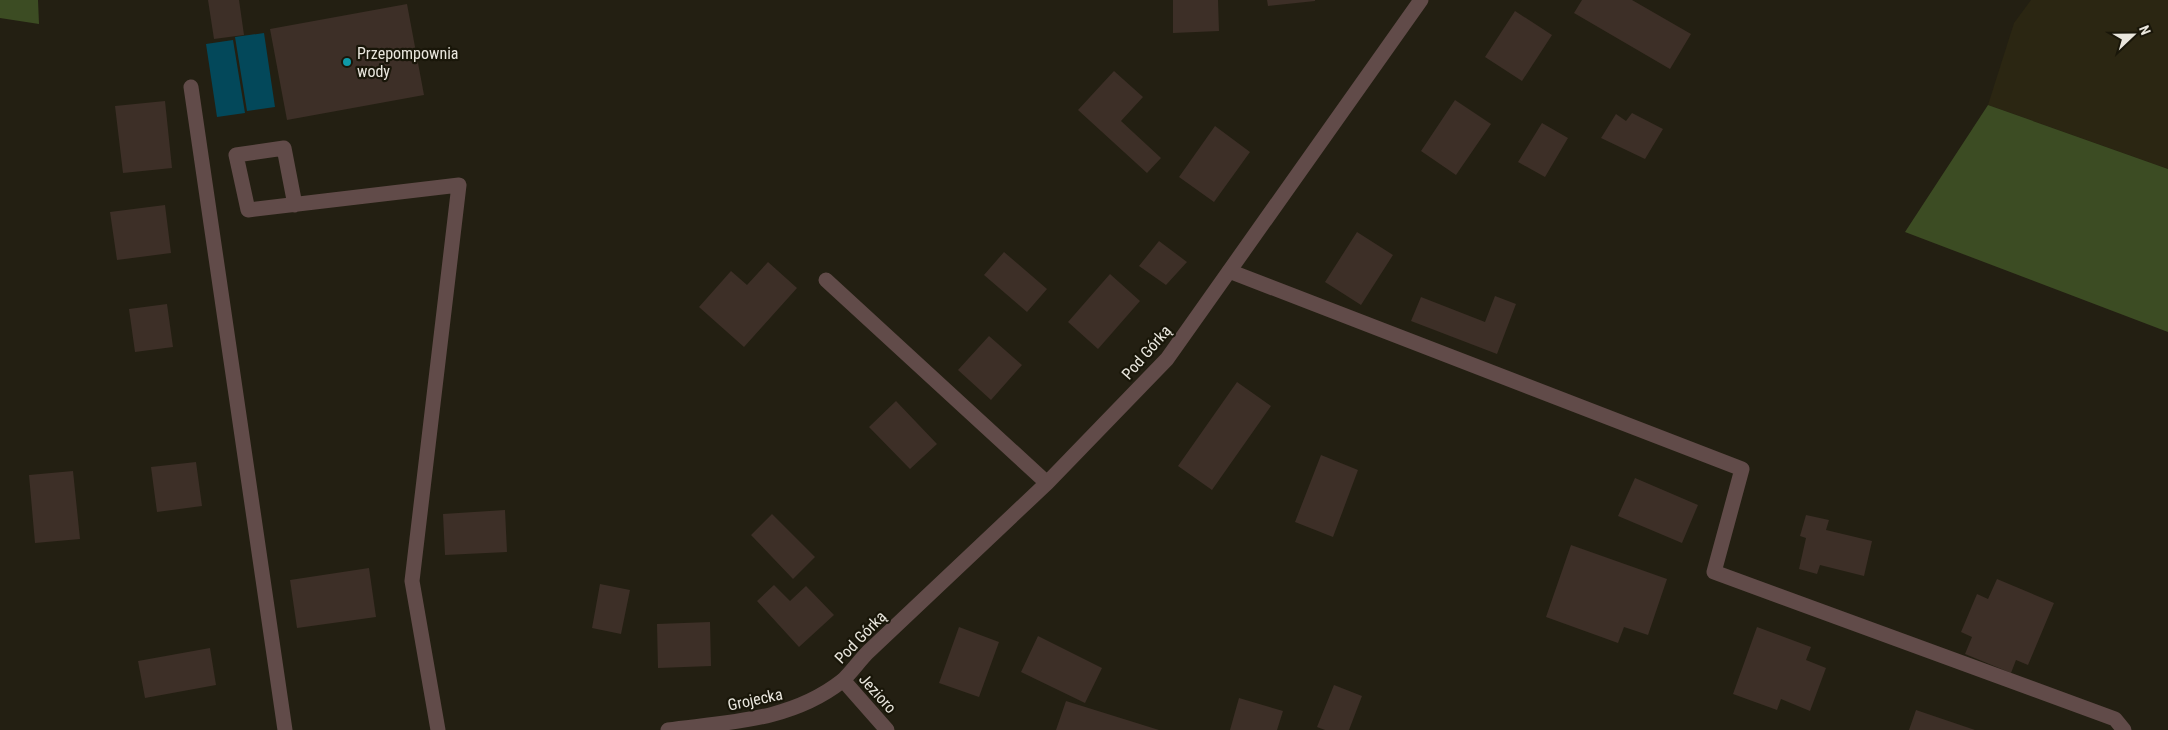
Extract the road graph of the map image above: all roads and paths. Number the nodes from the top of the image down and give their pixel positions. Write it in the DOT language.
graph roads {
  1 [pos="1421,0"];
  2 [pos="191,87"];
  3 [pos="295,205"];
  4 [pos="1229,271"];
  5 [pos="826,280"];
  6 [pos="1047,483"];
  7 [pos="843,680"];
  8 [pos="285,730"];
  9 [pos="438,730"];
  10 [pos="668,730"];
  11 [pos="887,730"];
  12 [pos="2124,730"];
  1 -- 4 [label="street, Pod Górką"];
  2 -- 8 [label="street"];
  3 -- 3 [label="street"];
  3 -- 9 [label="street"];
  4 -- 6 [label="street, Pod Górką"];
  4 -- 12 [label="street"];
  5 -- 6 [label="street"];
  6 -- 7 [label="street, Pod Górką"];
  7 -- 10 [label="street, Grojecka"];
  7 -- 11 [label="street, Jezioro"];
}
